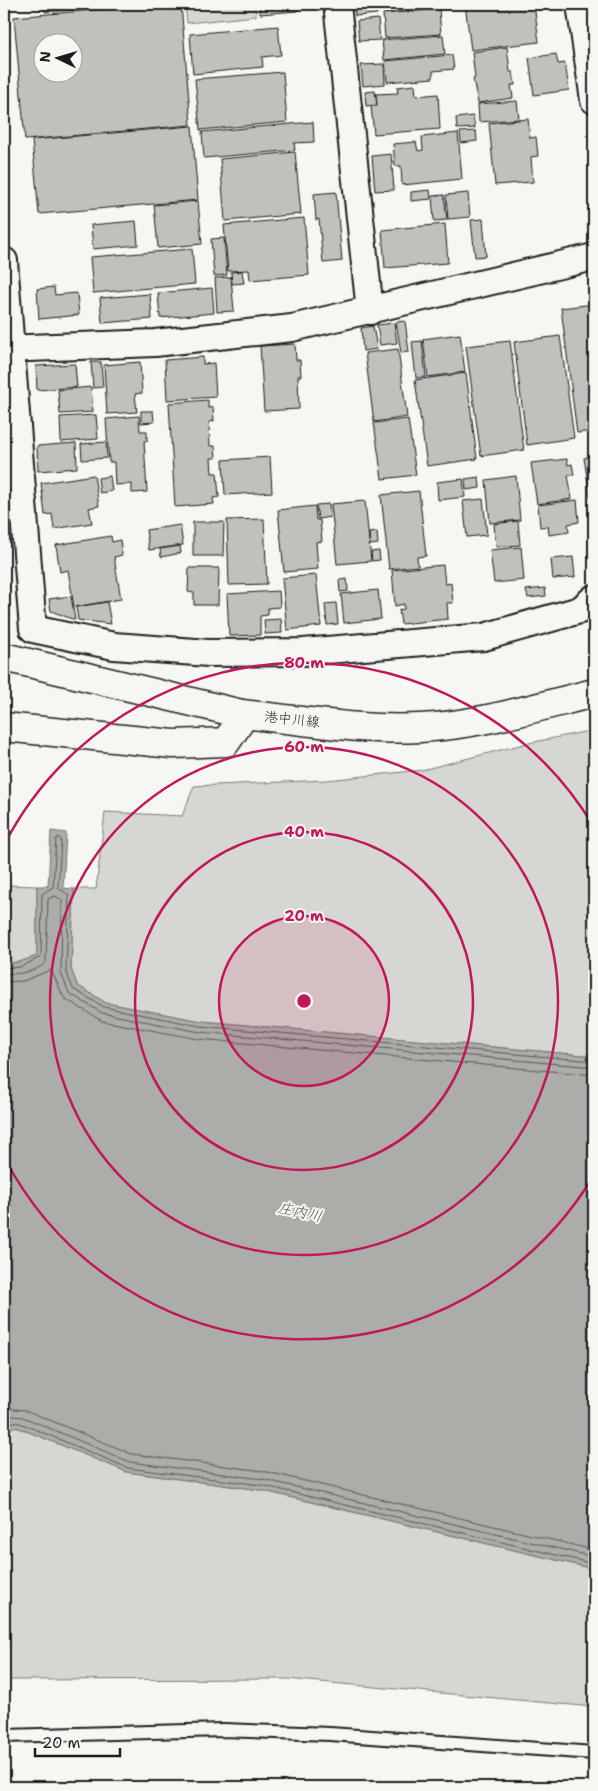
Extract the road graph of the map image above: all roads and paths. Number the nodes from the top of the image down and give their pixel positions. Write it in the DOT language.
graph roads {
  1 [pos="336,4"];
  2 [pos="580,4"];
  3 [pos="594,100"];
  4 [pos="594,257"];
  5 [pos="4,261"];
  6 [pos="370,311"];
  7 [pos="8,349"];
  8 [pos="590,606"];
  9 [pos="4,657"];
  10 [pos="594,693"];
  11 [pos="242,714"];
  12 [pos="4,727"];
  13 [pos="4,1736"];
  14 [pos="594,1753"];
  1 -- 6 [label="street"];
  2 -- 3 [label="street"];
  4 -- 6 [label="street"];
  5 -- 7 [label="street"];
  6 -- 7 [label="street"];
  7 -- 8 [label="street"];
  9 -- 11 [label="main road, 港中川線"];
  10 -- 11 [label="main road, 港中川線"];
  11 -- 12 [label="main road"];
  13 -- 14 [label="lane"];
}
